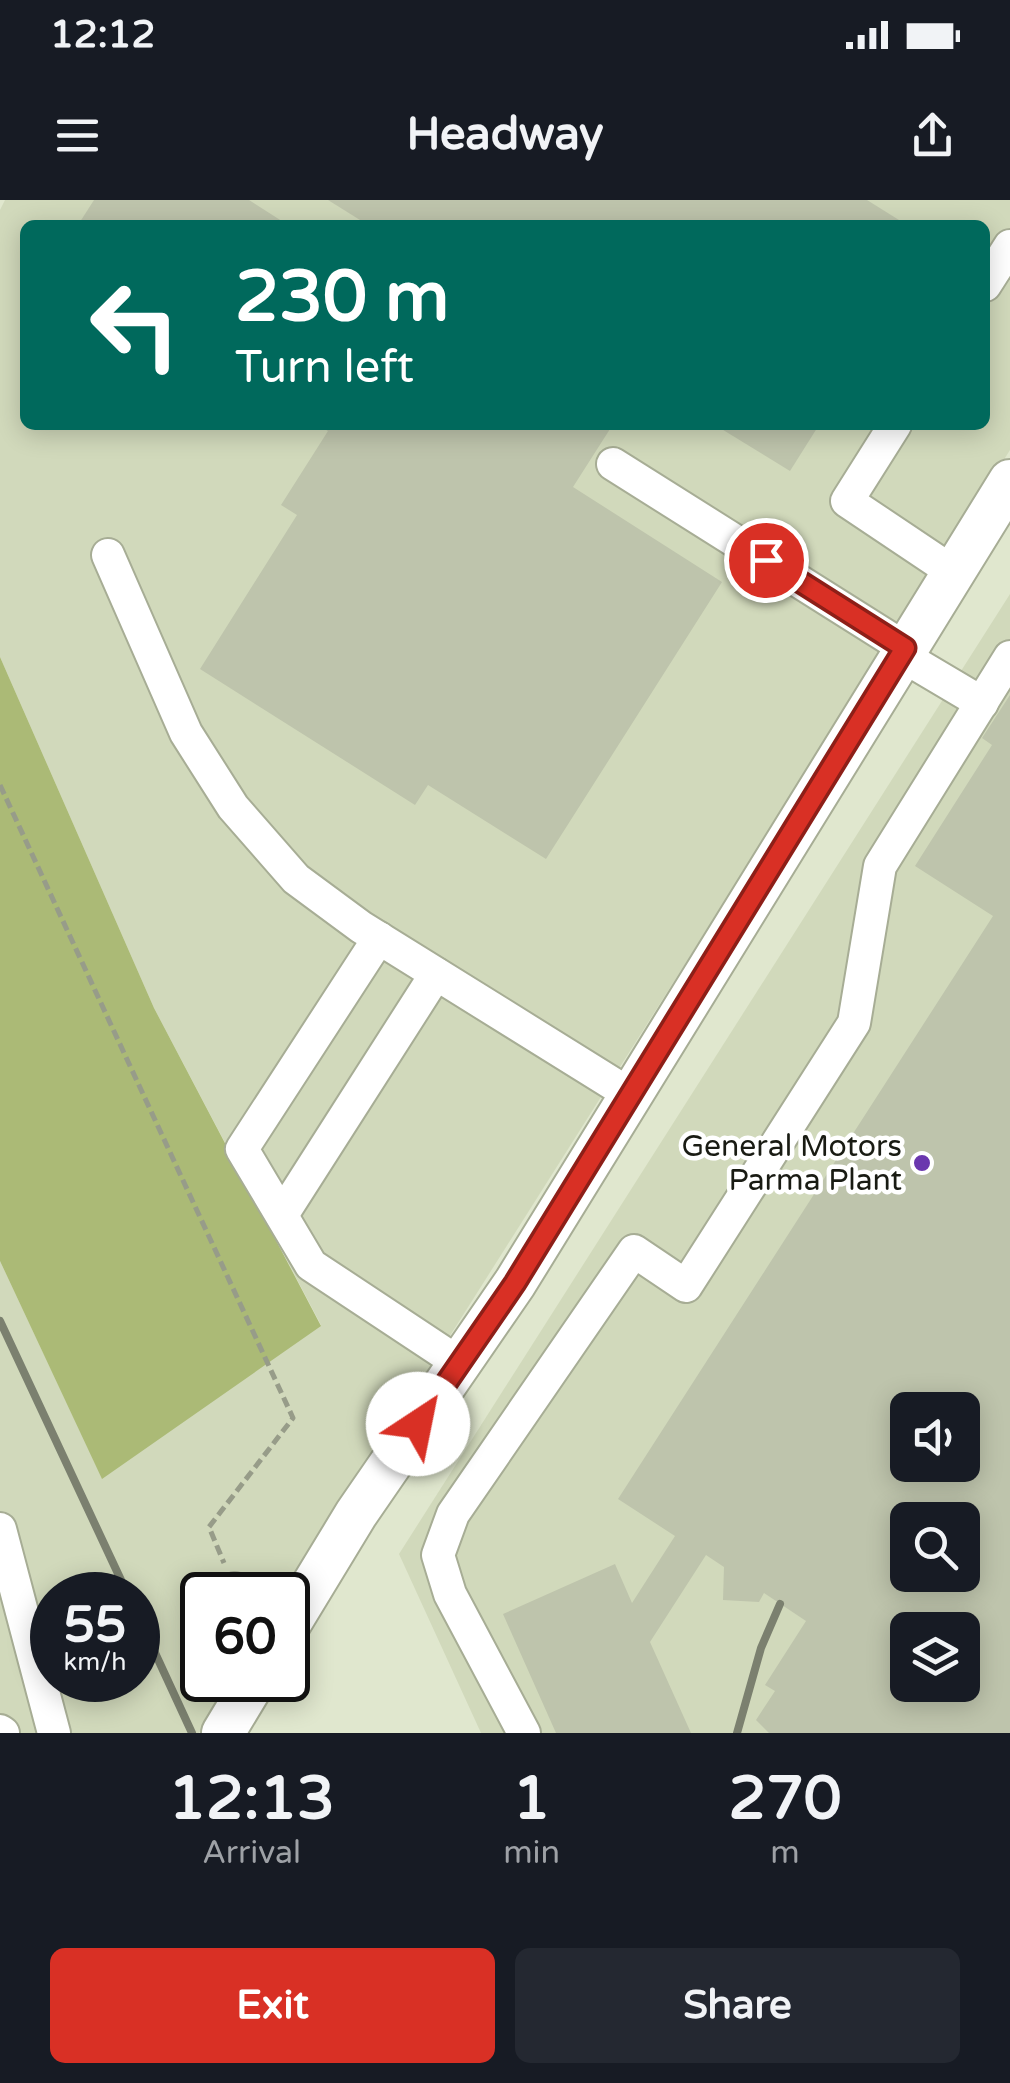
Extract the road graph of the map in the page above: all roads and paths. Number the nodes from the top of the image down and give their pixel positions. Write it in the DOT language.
graph roads {
  1 [pos="1010,246"];
  2 [pos="990,277"];
  3 [pos="892,430"];
  4 [pos="613,464"];
  5 [pos="1010,481"];
  6 [pos="108,555"];
  7 [pos="952,572"];
  8 [pos="903,652"];
  9 [pos="1010,657"];
  10 [pos="982,703"];
  11 [pos="0,785"];
  12 [pos="379,938"];
  13 [pos="436,974"];
  14 [pos="631,1095"];
  15 [pos="282,1216"];
  16 [pos="460,1363"];
  17 [pos="0,1529"];
  18 [pos="228,1572"];
  19 [pos="310,1590"];
  20 [pos="242,1702"];
  21 [pos="54,1733"];
  22 [pos="223,1733"];
  23 [pos="524,1733"];
  1 -- 2 [label="lane"];
  3 -- 7 [label="lane"];
  4 -- 8 [label="lane"];
  5 -- 7 [label="main road"];
  6 -- 12 [label="lane"];
  7 -- 8 [label="main road"];
  8 -- 10 [label="lane"];
  8 -- 14 [label="main road"];
  9 -- 10 [label="lane"];
  10 -- 23 [label="lane"];
  11 -- 18 [label="path"];
  12 -- 13 [label="lane"];
  12 -- 15 [label="lane"];
  13 -- 14 [label="lane"];
  13 -- 15 [label="lane"];
  14 -- 16 [label="main road"];
  15 -- 16 [label="lane"];
  16 -- 19 [label="main road"];
  17 -- 21 [label="lane"];
  20 -- 22 [label="main road"];
}
